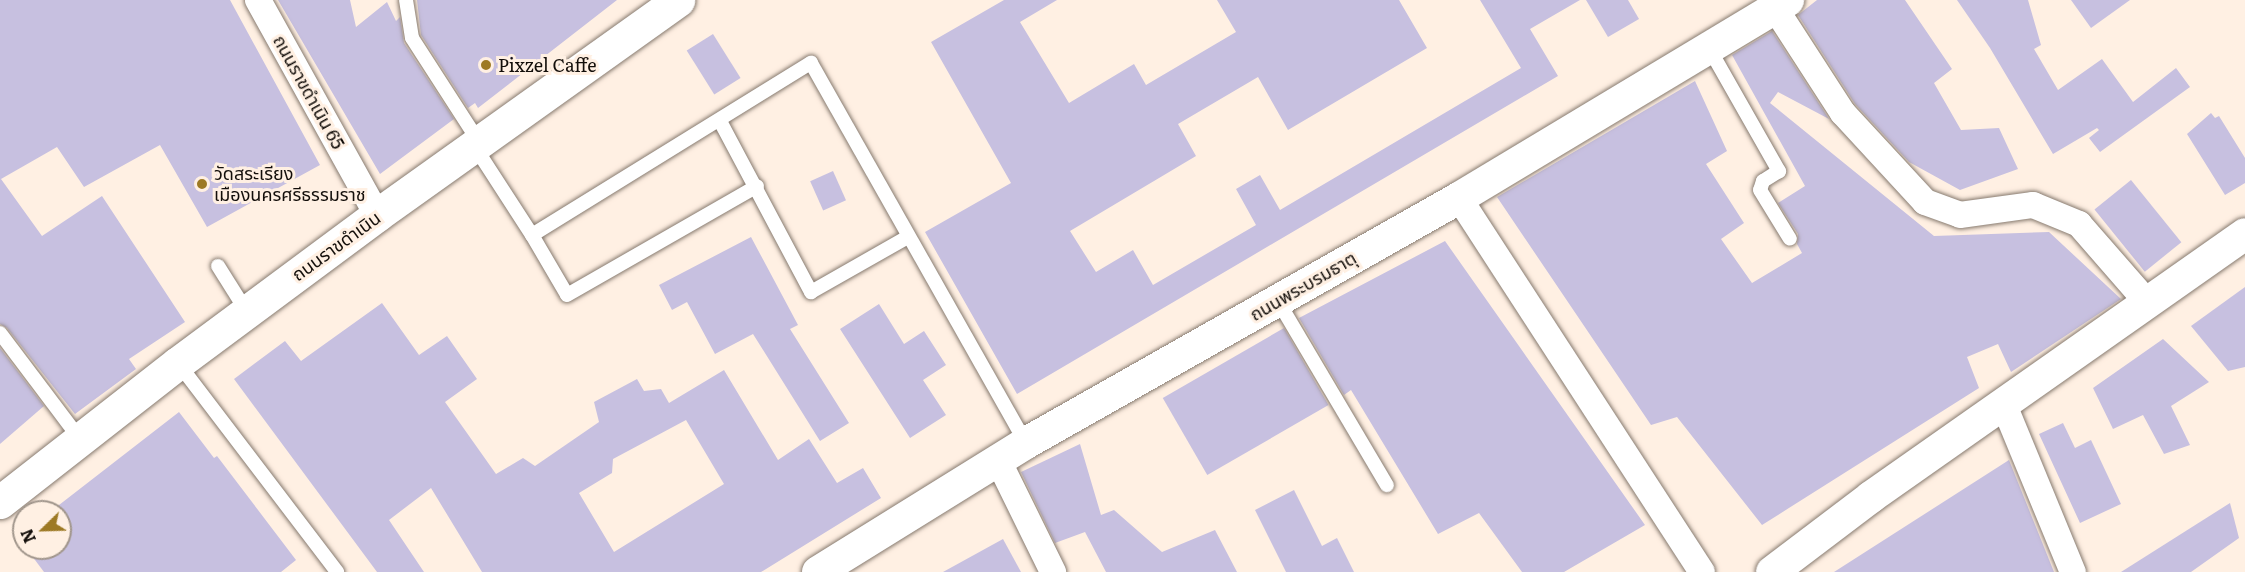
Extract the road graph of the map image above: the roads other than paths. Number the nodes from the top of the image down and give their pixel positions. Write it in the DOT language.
graph roads {
  1 [pos="258,0"];
  2 [pos="406,0"];
  3 [pos="678,0"];
  4 [pos="1782,4"];
  5 [pos="1708,48"];
  6 [pos="720,121"];
  7 [pos="478,145"];
  8 [pos="757,186"];
  9 [pos="1459,198"];
  10 [pos="377,215"];
  11 [pos="2245,234"];
  12 [pos="532,235"];
  13 [pos="908,237"];
  14 [pos="1790,239"];
  15 [pos="218,266"];
  16 [pos="1278,301"];
  17 [pos="2147,302"];
  18 [pos="247,312"];
  19 [pos="0,333"];
  20 [pos="178,363"];
  21 [pos="2004,405"];
  22 [pos="80,440"];
  23 [pos="1026,443"];
  24 [pos="998,460"];
  25 [pos="1387,484"];
  26 [pos="0,502"];
  27 [pos="337,572"];
  28 [pos="818,572"];
  29 [pos="1053,572"];
  30 [pos="1702,572"];
  31 [pos="1772,572"];
  32 [pos="2073,572"];
  1 -- 10 [label="street, ถนนราขดำเนิน 65"];
  2 -- 7 [label="lane"];
  3 -- 7 [label="main road, ถนนราขดำเนิน"];
  4 -- 5 [label="street, ถนนพระบรมธาตุ"];
  4 -- 17 [label="street"];
  5 -- 9 [label="street, ถนนพระบรมธาตุ"];
  5 -- 14 [label="lane"];
  6 -- 8 [label="lane"];
  6 -- 12 [label="lane"];
  6 -- 13 [label="lane"];
  7 -- 10 [label="main road, ถนนราขดำเนิน"];
  7 -- 12 [label="lane"];
  8 -- 12 [label="lane"];
  8 -- 13 [label="lane"];
  9 -- 16 [label="street, ถนนพระบรมธาตุ"];
  9 -- 30 [label="street"];
  10 -- 18 [label="main road, ถนนราขดำเนิน"];
  11 -- 17 [label="street"];
  13 -- 23 [label="lane"];
  15 -- 18 [label="lane"];
  16 -- 23 [label="street, ถนนพระบรมธาตุ"];
  16 -- 25 [label="lane"];
  17 -- 21 [label="street"];
  18 -- 20 [label="main road, ถนนราขดำเนิน"];
  19 -- 22 [label="lane"];
  20 -- 22 [label="main road, ถนนราขดำเนิน"];
  20 -- 27 [label="lane"];
  21 -- 31 [label="street"];
  21 -- 32 [label="street"];
  22 -- 26 [label="main road, ถนนราขดำเนิน"];
  23 -- 24 [label="street, ถนนพระบรมธาตุ"];
  24 -- 28 [label="street, ถนนพระบรมธาตุ"];
  24 -- 29 [label="street"];
}
